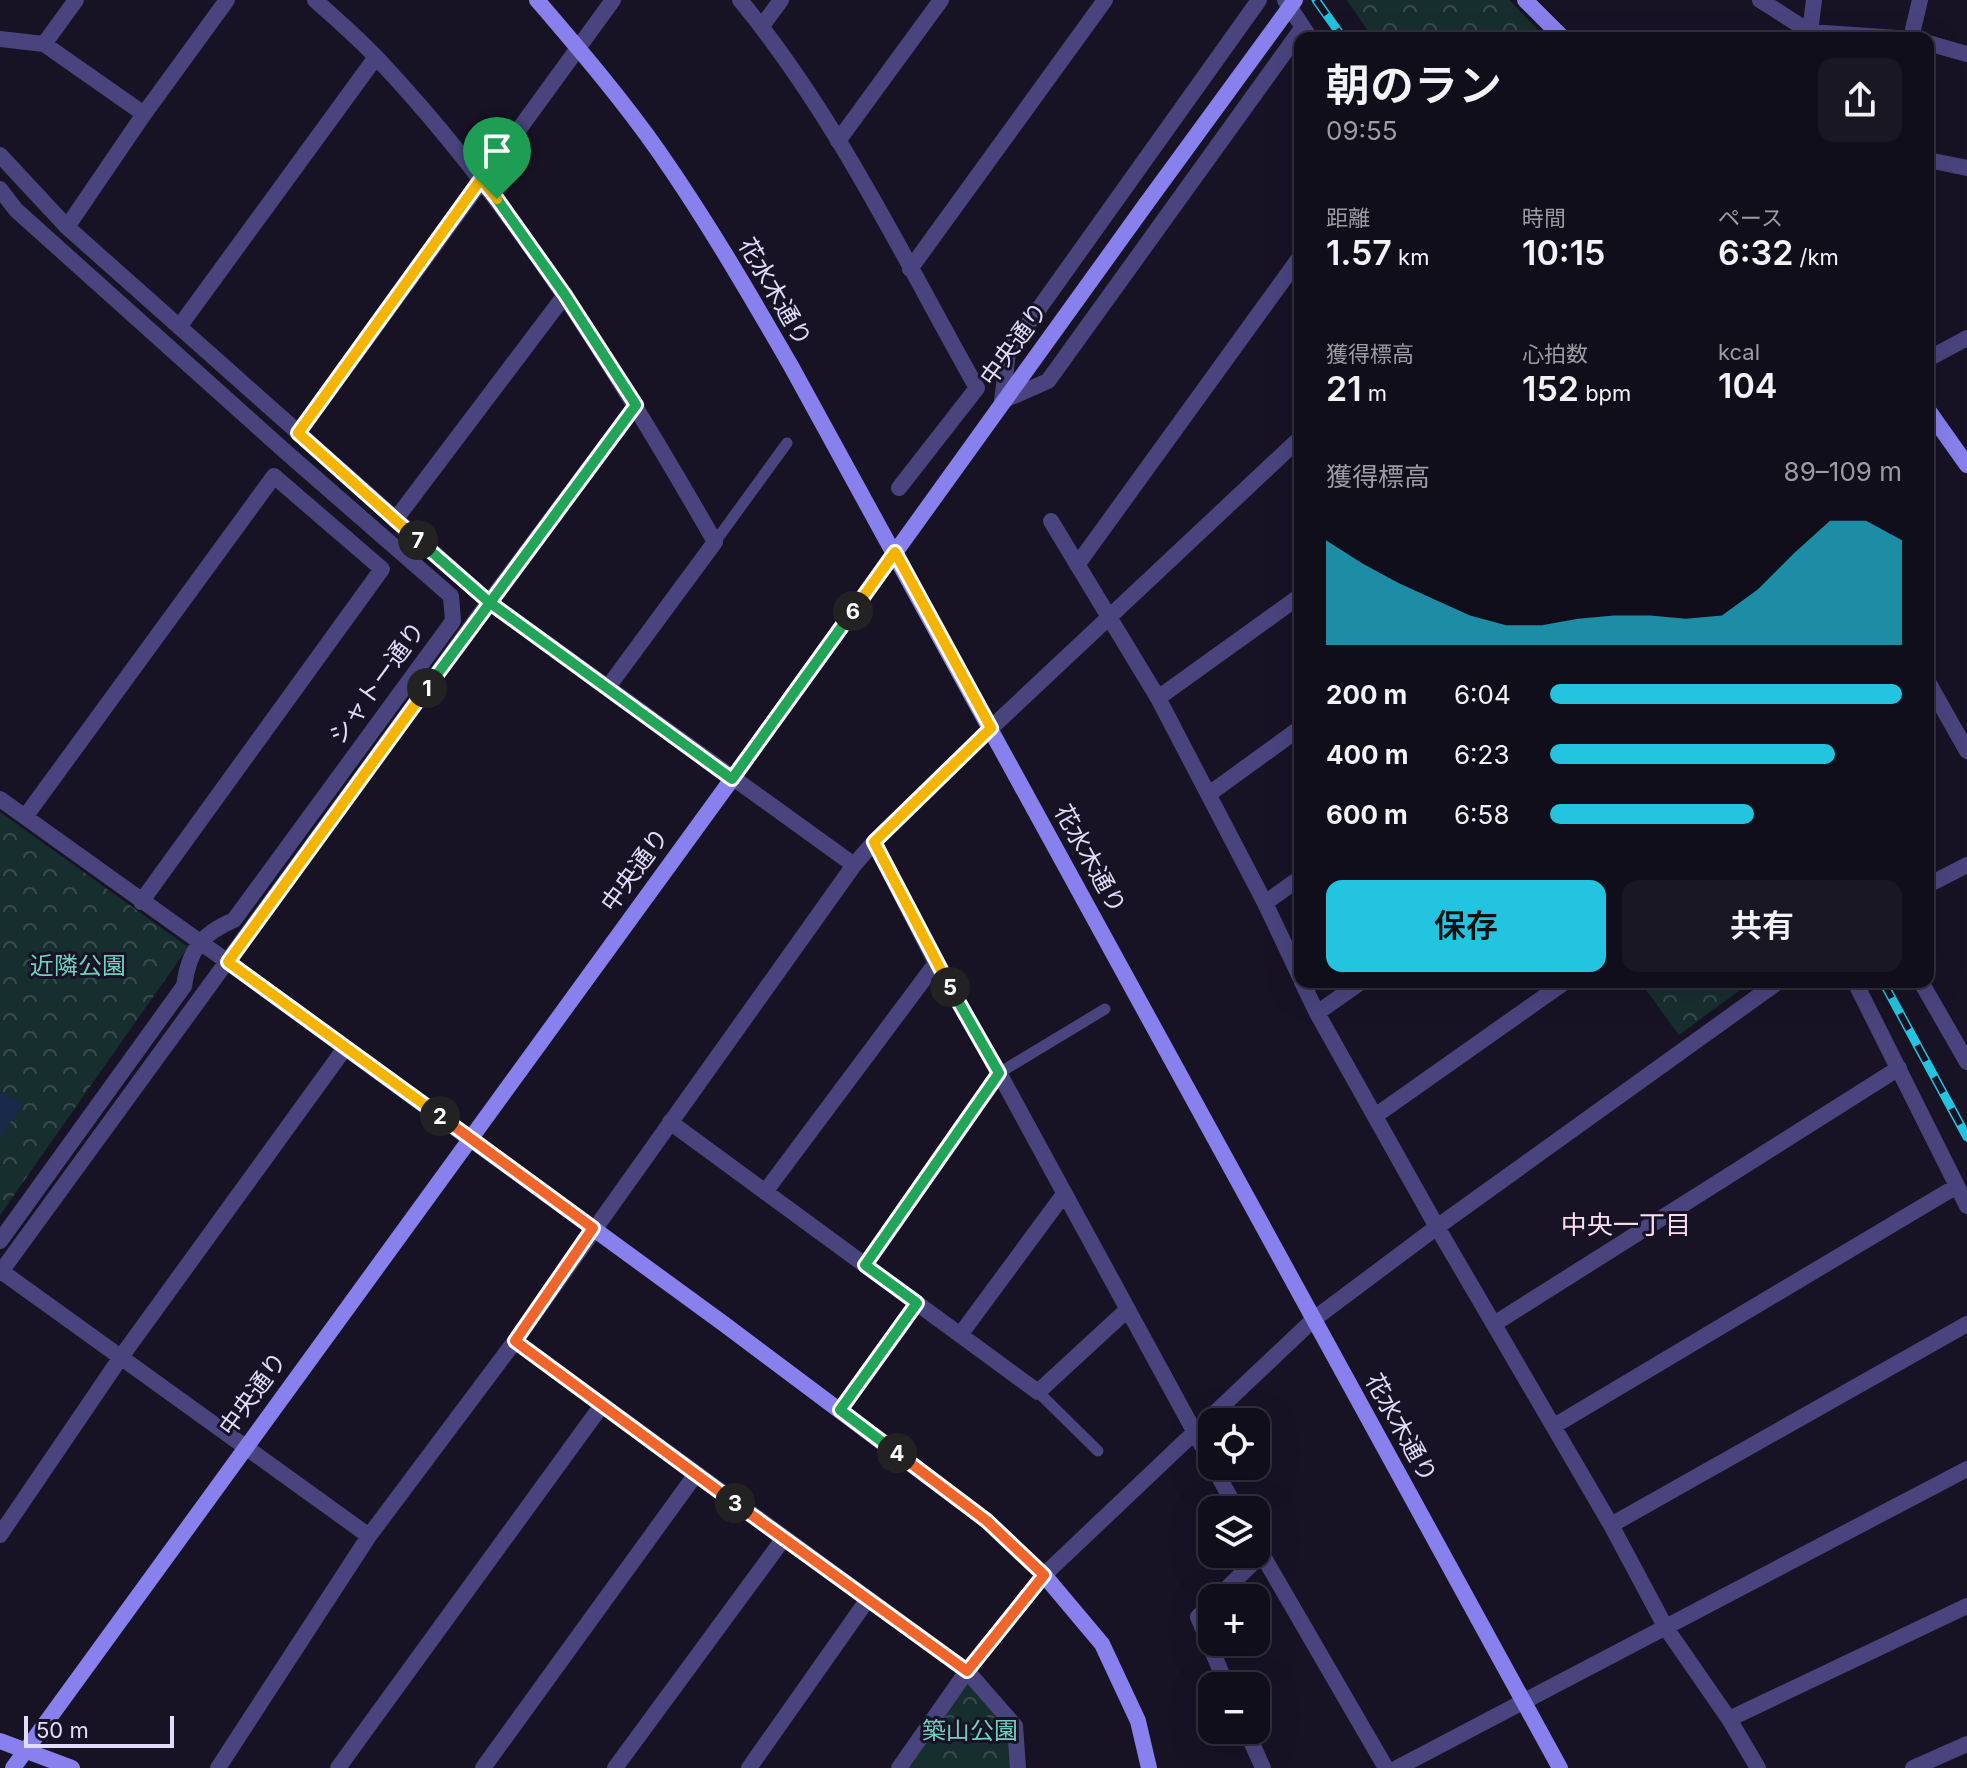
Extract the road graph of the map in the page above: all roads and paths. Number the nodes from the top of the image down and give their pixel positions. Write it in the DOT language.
graph roads {
  1 [pos="76,0"];
  2 [pos="227,0"];
  3 [pos="315,0"];
  4 [pos="537,0"];
  5 [pos="613,0"];
  6 [pos="740,0"];
  7 [pos="781,0"];
  8 [pos="941,0"];
  9 [pos="1105,0"];
  10 [pos="1259,0"];
  11 [pos="1285,0"];
  12 [pos="1295,0"];
  13 [pos="1525,0"];
  14 [pos="1760,0"];
  15 [pos="1814,0"];
  16 [pos="1920,0"];
  17 [pos="762,26"];
  18 [pos="1307,32"];
  19 [pos="1557,32"];
  20 [pos="1810,32"];
  21 [pos="1912,32"];
  22 [pos="0,39"];
  23 [pos="44,44"];
  24 [pos="1934,45"];
  25 [pos="578,48"];
  26 [pos="1294,50"];
  27 [pos="1967,54"];
  28 [pos="376,57"];
  29 [pos="144,114"];
  30 [pos="838,141"];
  31 [pos="0,155"];
  32 [pos="1934,161"];
  33 [pos="1967,168"];
  34 [pos="481,179"];
  35 [pos="0,189"];
  36 [pos="67,227"];
  37 [pos="1294,265"];
  38 [pos="910,269"];
  39 [pos="565,295"];
  40 [pos="179,327"];
  41 [pos="1967,338"];
  42 [pos="1934,356"];
  43 [pos="1002,401"];
  44 [pos="636,405"];
  45 [pos="1934,418"];
  46 [pos="298,433"];
  47 [pos="787,443"];
  48 [pos="1294,444"];
  49 [pos="1967,465"];
  50 [pos="899,488"];
  51 [pos="395,520"];
  52 [pos="1051,521"];
  53 [pos="715,542"];
  54 [pos="895,552"];
  55 [pos="1077,565"];
  56 [pos="1294,600"];
  57 [pos="489,602"];
  58 [pos="1109,619"];
  59 [pos="608,687"];
  60 [pos="1934,693"];
  61 [pos="1158,698"];
  62 [pos="991,728"];
  63 [pos="1294,732"];
  64 [pos="1967,751"];
  65 [pos="732,779"];
  66 [pos="1209,794"];
  67 [pos="0,799"];
  68 [pos="25,817"];
  69 [pos="874,842"];
  70 [pos="854,865"];
  71 [pos="1967,865"];
  72 [pos="1294,882"];
  73 [pos="1934,882"];
  74 [pos="141,902"];
  75 [pos="1265,903"];
  76 [pos="199,942"];
  77 [pos="228,962"];
  78 [pos="936,963"];
  79 [pos="1294,964"];
  80 [pos="1305,988"];
  81 [pos="1352,988"];
  82 [pos="1556,988"];
  83 [pos="1770,988"];
  84 [pos="1858,988"];
  85 [pos="1924,988"];
  86 [pos="1105,1009"];
  87 [pos="1317,1013"];
  88 [pos="345,1048"];
  89 [pos="1967,1062"];
  90 [pos="1899,1068"];
  91 [pos="999,1073"];
  92 [pos="1375,1116"];
  93 [pos="670,1122"];
  94 [pos="469,1138"];
  95 [pos="1957,1186"];
  96 [pos="765,1192"];
  97 [pos="1064,1194"];
  98 [pos="1967,1206"];
  99 [pos="1437,1227"];
  100 [pos="593,1228"];
  101 [pos="0,1241"];
  102 [pos="865,1265"];
  103 [pos="1,1272"];
  104 [pos="917,1303"];
  105 [pos="1127,1310"];
  106 [pos="1314,1319"];
  107 [pos="1494,1324"];
  108 [pos="1967,1324"];
  109 [pos="960,1335"];
  110 [pos="515,1341"];
  111 [pos="121,1357"];
  112 [pos="1038,1392"];
  113 [pos="602,1405"];
  114 [pos="840,1410"];
  115 [pos="1554,1426"];
  116 [pos="1194,1431"];
  117 [pos="1198,1439"];
  118 [pos="244,1447"];
  119 [pos="1098,1451"];
  120 [pos="1967,1469"];
  121 [pos="696,1474"];
  122 [pos="1611,1525"];
  123 [pos="0,1535"];
  124 [pos="369,1536"];
  125 [pos="784,1538"];
  126 [pos="1243,1568"];
  127 [pos="1270,1568"];
  128 [pos="1044,1575"];
  129 [pos="1229,1584"];
  130 [pos="868,1599"];
  131 [pos="1967,1606"];
  132 [pos="1666,1628"];
  133 [pos="967,1671"];
  134 [pos="1522,1701"];
  135 [pos="1729,1719"];
  136 [pos="0,1741"];
  137 [pos="1252,1744"];
  138 [pos="1967,1744"];
  139 [pos="24,1752"];
  140 [pos="13,1768"];
  141 [pos="72,1768"];
  142 [pos="218,1768"];
  143 [pos="338,1768"];
  144 [pos="483,1768"];
  145 [pos="615,1768"];
  146 [pos="749,1768"];
  147 [pos="899,1768"];
  148 [pos="1018,1768"];
  149 [pos="1149,1768"];
  150 [pos="1263,1768"];
  151 [pos="1386,1768"];
  152 [pos="1397,1768"];
  153 [pos="1560,1768"];
  154 [pos="1758,1768"];
  155 [pos="1913,1768"];
  1 -- 23 [label="street"];
  2 -- 29 [label="street"];
  3 -- 28 [label="street"];
  4 -- 25 [label="street, 花水木通り"];
  5 -- 25 [label="street"];
  6 -- 17 [label="street"];
  7 -- 17 [label="street"];
  8 -- 30 [label="street"];
  9 -- 38 [label="street"];
  10 -- 43 [label="street"];
  11 -- 18 [label="street"];
  12 -- 43 [label="street, 中央通り, bridge"];
  13 -- 19 [label="street"];
  14 -- 20 [label="street"];
  15 -- 20 [label="street"];
  16 -- 21 [label="street"];
  17 -- 30 [label="street"];
  22 -- 23 [label="street"];
  23 -- 29 [label="street"];
  24 -- 27 [label="street"];
  25 -- 34 [label="street"];
  25 -- 54 [label="street, 花水木通り"];
  26 -- 43 [label="street"];
  28 -- 34 [label="street"];
  28 -- 40 [label="street"];
  29 -- 36 [label="street"];
  30 -- 38 [label="street"];
  31 -- 36 [label="street"];
  32 -- 33 [label="street"];
  34 -- 39 [label="street"];
  34 -- 46 [label="street"];
  35 -- 76 [label="street, シャトー通り"];
  36 -- 40 [label="street"];
  37 -- 55 [label="street"];
  38 -- 50 [label="street"];
  39 -- 44 [label="street"];
  39 -- 51 [label="street"];
  40 -- 46 [label="street"];
  41 -- 42 [label="street"];
  43 -- 54 [label="street, 中央通り"];
  44 -- 53 [label="street"];
  44 -- 57 [label="street"];
  45 -- 49 [label="street"];
  46 -- 51 [label="street"];
  47 -- 53 [label="lane"];
  48 -- 58 [label="street"];
  51 -- 57 [label="street"];
  52 -- 55 [label="street"];
  53 -- 59 [label="street"];
  54 -- 62 [label="street, 花水木通り"];
  54 -- 65 [label="street, 中央通り"];
  55 -- 58 [label="street"];
  56 -- 61 [label="street"];
  57 -- 59 [label="street"];
  57 -- 77 [label="street"];
  58 -- 61 [label="street"];
  58 -- 62 [label="street"];
  59 -- 65 [label="street"];
  60 -- 64 [label="street"];
  61 -- 66 [label="street"];
  62 -- 69 [label="street"];
  62 -- 106 [label="street, 花水木通り"];
  63 -- 66 [label="street"];
  65 -- 70 [label="street"];
  65 -- 94 [label="street, 中央通り"];
  66 -- 75 [label="street"];
  67 -- 68 [label="street"];
  68 -- 74 [label="street"];
  68 -- 74 [label="street"];
  69 -- 70 [label="street"];
  69 -- 78 [label="street"];
  70 -- 93 [label="street"];
  71 -- 73 [label="street"];
  72 -- 75 [label="street"];
  74 -- 76 [label="street"];
  75 -- 79 [label="street"];
  76 -- 77 [label="street"];
  76 -- 101 [label="street"];
  77 -- 88 [label="street"];
  77 -- 103 [label="street"];
  78 -- 91 [label="street"];
  78 -- 96 [label="street"];
  80 -- 87 [label="street"];
  81 -- 87 [label="street"];
  82 -- 92 [label="street"];
  83 -- 99 [label="street"];
  84 -- 90 [label="street"];
  85 -- 89 [label="street"];
  86 -- 91 [label="lane"];
  87 -- 92 [label="street"];
  88 -- 94 [label="street"];
  88 -- 111 [label="street"];
  90 -- 95 [label="street"];
  90 -- 107 [label="street"];
  91 -- 97 [label="street"];
  91 -- 102 [label="street"];
  92 -- 99 [label="street"];
  93 -- 96 [label="street"];
  93 -- 100 [label="street"];
  94 -- 100 [label="street"];
  94 -- 118 [label="street, 中央通り"];
  95 -- 98 [label="street"];
  95 -- 115 [label="street"];
  96 -- 102 [label="street"];
  97 -- 105 [label="street"];
  97 -- 109 [label="street"];
  99 -- 106 [label="street"];
  99 -- 107 [label="street"];
  100 -- 110 [label="street"];
  100 -- 114 [label="street"];
  102 -- 104 [label="street"];
  103 -- 111 [label="street"];
  104 -- 109 [label="street"];
  104 -- 114 [label="street"];
  105 -- 112 [label="street"];
  105 -- 116 [label="street"];
  106 -- 116 [label="street"];
  106 -- 134 [label="street, 花水木通り"];
  107 -- 115 [label="street"];
  108 -- 122 [label="street"];
  109 -- 112 [label="street"];
  110 -- 113 [label="street"];
  110 -- 124 [label="street"];
  111 -- 118 [label="street"];
  111 -- 123 [label="street"];
  112 -- 119 [label="lane"];
  113 -- 121 [label="street"];
  113 -- 143 [label="street"];
  114 -- 128 [label="street"];
  115 -- 122 [label="street"];
  116 -- 117 [label="street"];
  116 -- 128 [label="street"];
  118 -- 124 [label="street"];
  118 -- 139 [label="street, 中央通り"];
  120 -- 132 [label="street"];
  121 -- 125 [label="street"];
  121 -- 144 [label="street"];
  122 -- 132 [label="street"];
  124 -- 142 [label="street"];
  125 -- 130 [label="street"];
  125 -- 145 [label="street"];
  126 -- 129 [label="street"];
  127 -- 151 [label="street"];
  128 -- 133 [label="street"];
  128 -- 149 [label="street"];
  130 -- 133 [label="street"];
  130 -- 146 [label="street"];
  131 -- 135 [label="street"];
  132 -- 134 [label="street"];
  132 -- 135 [label="street"];
  133 -- 147 [label="street"];
  133 -- 148 [label="street"];
  134 -- 152 [label="street"];
  134 -- 153 [label="street, 花水木通り"];
  135 -- 154 [label="street"];
  136 -- 139 [label="street"];
  137 -- 150 [label="street"];
  138 -- 155 [label="street"];
  139 -- 140 [label="street, 中央通り"];
  139 -- 141 [label="street"];
}
